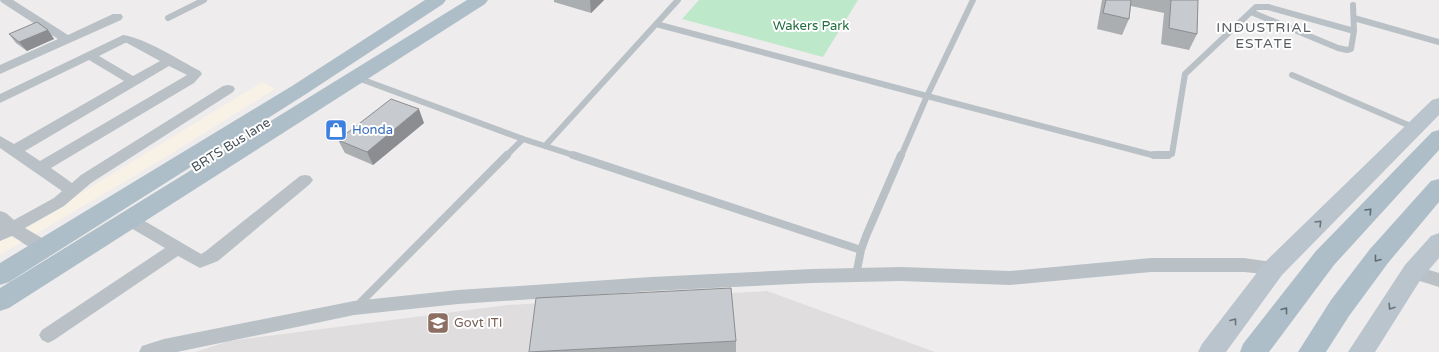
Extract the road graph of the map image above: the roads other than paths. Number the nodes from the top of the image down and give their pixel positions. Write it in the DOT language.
graph roads {
  1 [pos="5,0"];
  2 [pos="204,0"];
  3 [pos="437,0"];
  4 [pos="462,0"];
  5 [pos="480,0"];
  6 [pos="678,0"];
  7 [pos="973,0"];
  8 [pos="1352,5"];
  9 [pos="1251,12"];
  10 [pos="116,17"];
  11 [pos="168,18"];
  12 [pos="1354,18"];
  13 [pos="656,24"];
  14 [pos="1354,31"];
  15 [pos="68,40"];
  16 [pos="1439,42"];
  17 [pos="89,55"];
  18 [pos="170,60"];
  19 [pos="0,70"];
  20 [pos="1292,75"];
  21 [pos="357,77"];
  22 [pos="133,81"];
  23 [pos="228,89"];
  24 [pos="927,96"];
  25 [pos="0,99"];
  26 [pos="1439,104"];
  27 [pos="1415,128"];
  28 [pos="1439,137"];
  29 [pos="524,139"];
  30 [pos="0,141"];
  31 [pos="545,146"];
  32 [pos="13,151"];
  33 [pos="40,168"];
  34 [pos="305,180"];
  35 [pos="1439,187"];
  36 [pos="74,191"];
  37 [pos="0,217"];
  38 [pos="130,220"];
  39 [pos="7,232"];
  40 [pos="1439,242"];
  41 [pos="46,248"];
  42 [pos="178,248"];
  43 [pos="861,250"];
  44 [pos="1274,268"];
  45 [pos="1413,272"];
  46 [pos="0,275"];
  47 [pos="856,275"];
  48 [pos="1439,280"];
  49 [pos="0,289"];
  50 [pos="0,301"];
  51 [pos="354,308"];
  52 [pos="48,335"];
  53 [pos="1367,350"];
  54 [pos="148,352"];
  55 [pos="1211,352"];
  56 [pos="1253,352"];
  57 [pos="1311,352"];
  1 -- 15 [label="street"];
  2 -- 11 [label="lane"];
  3 -- 41 [label="main road"];
  4 -- 49 [label="main road, BRTS Bus lane"];
  5 -- 21 [label="main road"];
  6 -- 13 [label="lane"];
  7 -- 24 [label="lane"];
  8 -- 12 [label="lane"];
  9 -- 14 [label="lane"];
  9 -- 14 [label="lane"];
  9 -- 24 [label="lane"];
  10 -- 15 [label="street"];
  12 -- 14 [label="lane"];
  12 -- 16 [label="lane"];
  13 -- 24 [label="lane"];
  13 -- 31 [label="lane"];
  15 -- 19 [label="street"];
  17 -- 18 [label="street"];
  17 -- 22 [label="street"];
  17 -- 25 [label="street"];
  18 -- 22 [label="street"];
  18 -- 33 [label="street"];
  20 -- 27 [label="lane"];
  21 -- 29 [label="lane"];
  21 -- 38 [label="main road"];
  22 -- 32 [label="street"];
  23 -- 36 [label="street"];
  24 -- 43 [label="lane"];
  26 -- 27 [label="street"];
  44 -- 27 [label="street, one-way"];
  56 -- 28 [label="main road, one-way"];
  29 -- 31 [label="lane"];
  29 -- 51 [label="lane"];
  30 -- 32 [label="street"];
  31 -- 43 [label="lane"];
  32 -- 33 [label="street"];
  33 -- 36 [label="street"];
  34 -- 42 [label="street"];
  35 -- 57 [label="main road, one-way"];
  36 -- 39 [label="street"];
  37 -- 39 [label="street"];
  38 -- 42 [label="street"];
  38 -- 50 [label="main road"];
  39 -- 41 [label="street"];
  40 -- 45 [label="street"];
  41 -- 46 [label="main road"];
  42 -- 52 [label="street"];
  43 -- 47 [label="lane"];
  44 -- 47 [label="street"];
  55 -- 44 [label="street, one-way"];
  45 -- 48 [label="street"];
  45 -- 53 [label="street, one-way"];
  47 -- 51 [label="street"];
  51 -- 54 [label="street"];
}
